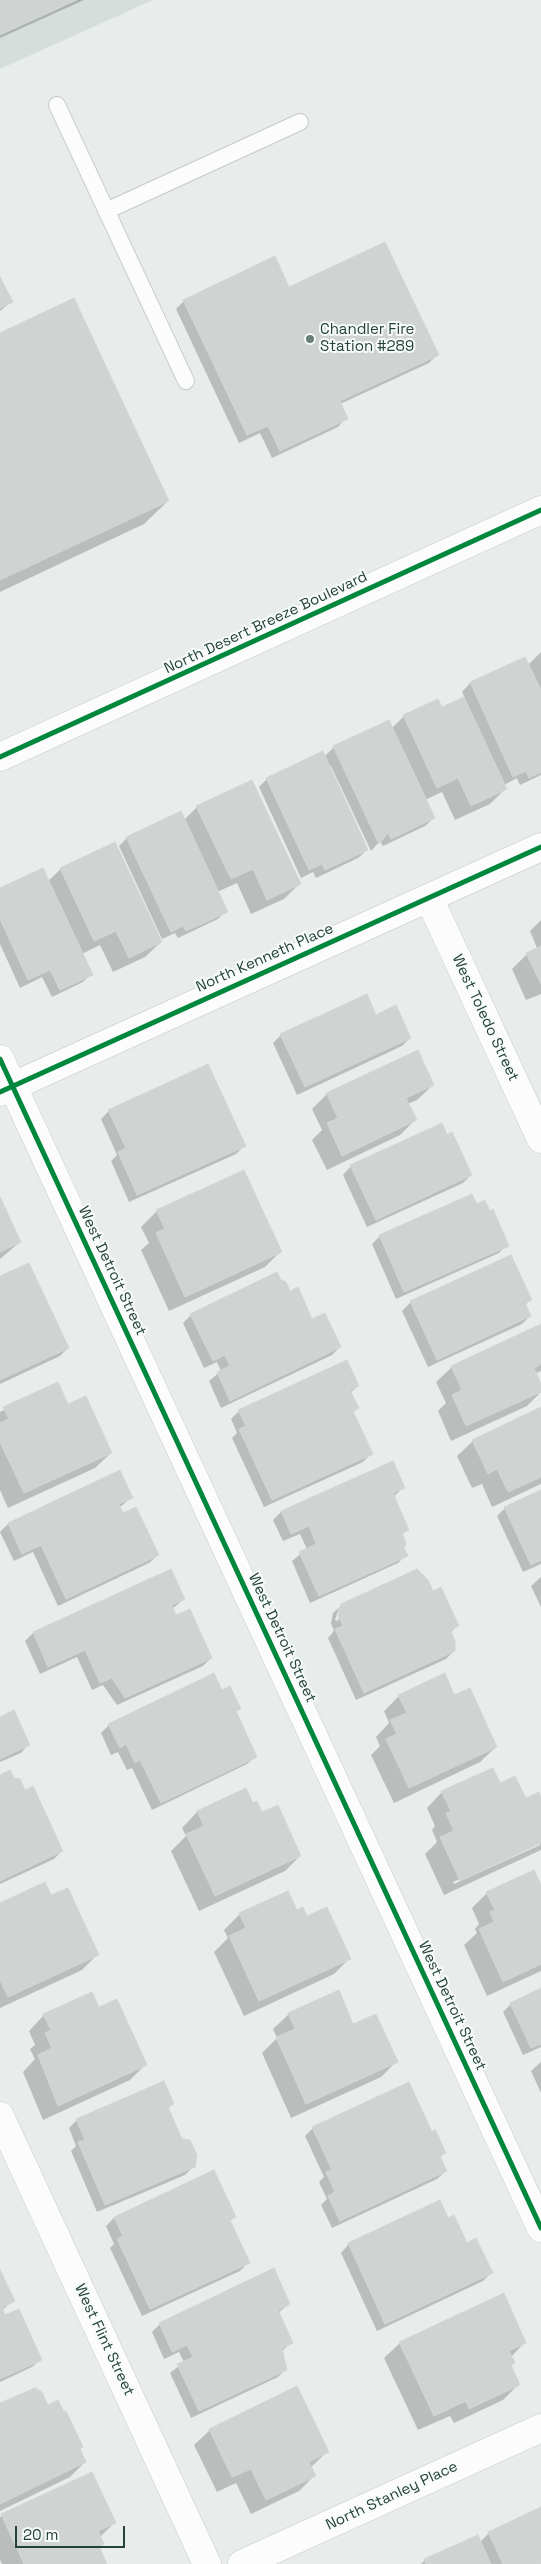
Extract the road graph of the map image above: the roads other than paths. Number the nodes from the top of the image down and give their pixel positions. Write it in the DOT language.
graph roads {
  1 [pos="57,105"];
  2 [pos="300,122"];
  3 [pos="106,211"];
  4 [pos="186,380"];
  5 [pos="541,510"];
  6 [pos="0,757"];
  7 [pos="541,847"];
  8 [pos="429,898"];
  9 [pos="0,1059"];
  10 [pos="6,1089"];
  11 [pos="541,1139"];
  12 [pos="0,2116"];
  13 [pos="541,2228"];
  14 [pos="541,2428"];
  15 [pos="207,2564"];
  16 [pos="242,2564"];
  1 -- 3 [label="lane"];
  2 -- 3 [label="lane"];
  3 -- 4 [label="lane"];
  5 -- 6 [label="street, North Desert Breeze Boulevard"];
  7 -- 8 [label="street, North Kenneth Place"];
  8 -- 10 [label="street, North Kenneth Place"];
  8 -- 11 [label="street, West Toledo Street"];
  9 -- 10 [label="street, West Detroit Street"];
  10 -- 13 [label="street, West Detroit Street"];
  12 -- 15 [label="street, West Flint Street"];
  14 -- 16 [label="street, North Stanley Place"];
}
